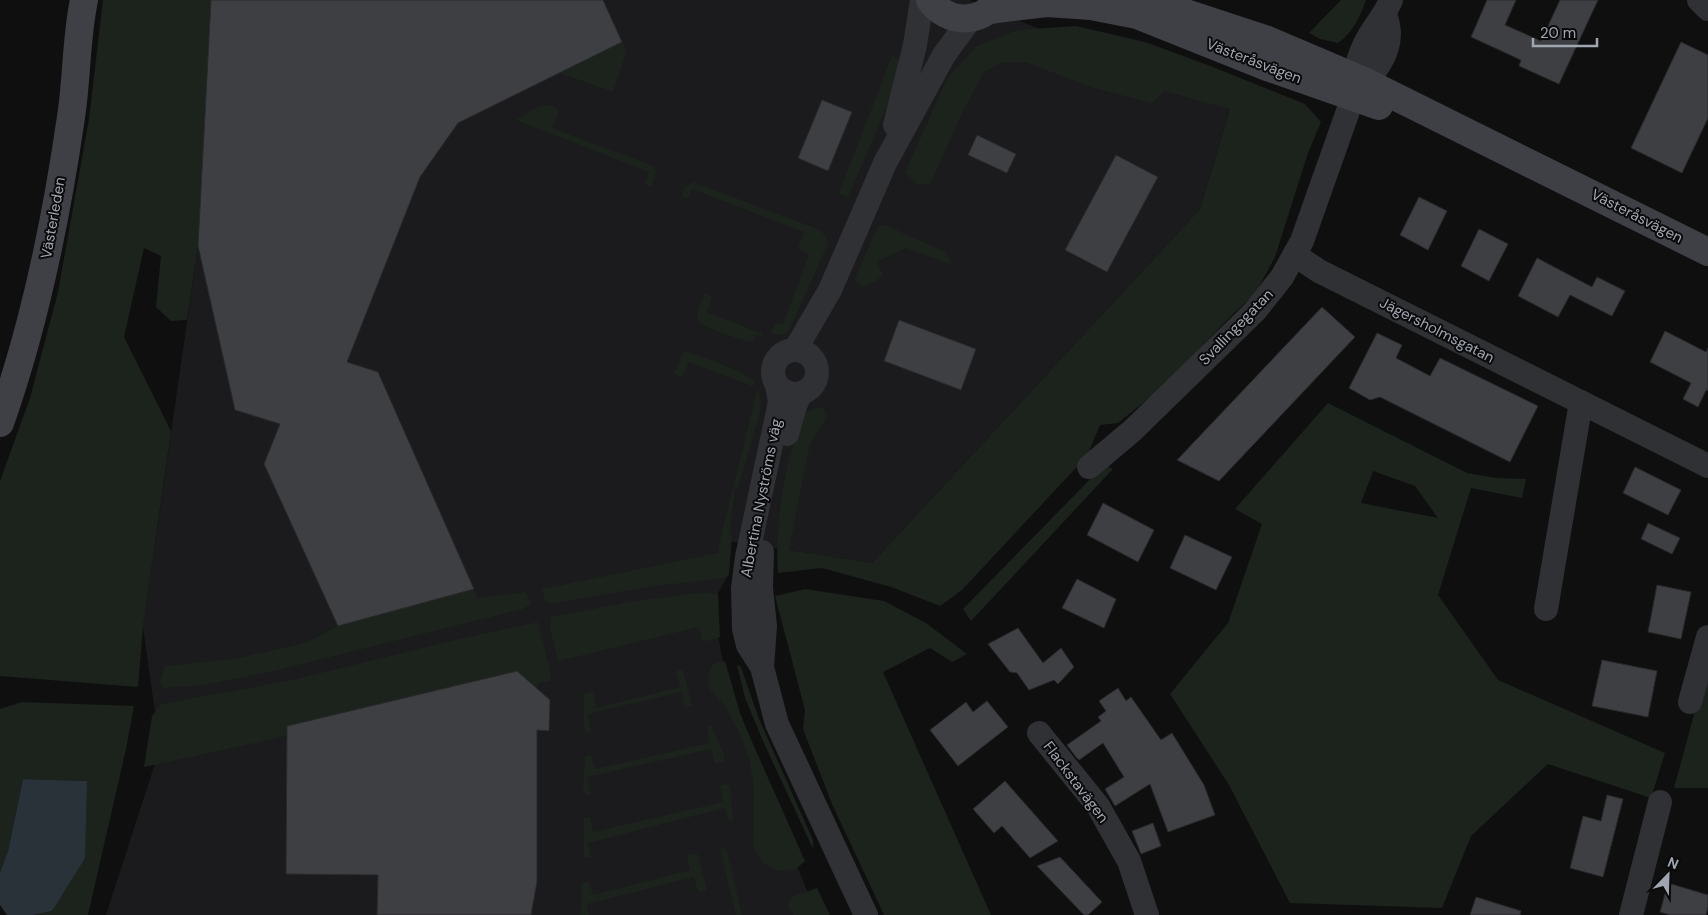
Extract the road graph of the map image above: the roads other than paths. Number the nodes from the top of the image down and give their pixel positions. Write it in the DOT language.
graph roads {
  1 [pos="922,0"];
  2 [pos="930,0"];
  3 [pos="1146,0"];
  4 [pos="1699,0"];
  5 [pos="82,2"];
  6 [pos="1388,7"];
  7 [pos="986,9"];
  8 [pos="1708,9"];
  9 [pos="1357,85"];
  10 [pos="885,163"];
  11 [pos="1708,252"];
  12 [pos="1294,255"];
  13 [pos="804,355"];
  14 [pos="777,385"];
  15 [pos="800,394"];
  16 [pos="1581,402"];
  17 [pos="0,423"];
  18 [pos="1708,466"];
  19 [pos="1089,467"];
  20 [pos="1546,609"];
  21 [pos="1708,637"];
  22 [pos="762,667"];
  23 [pos="1690,702"];
  24 [pos="1039,733"];
  25 [pos="1660,802"];
  26 [pos="866,915"];
  27 [pos="1147,915"];
  28 [pos="1631,915"];
  1 -- 10 [label="street"];
  2 -- 7 [label="street, Västeråsvägen"];
  3 -- 9 [label="street, Västeråsvägen"];
  4 -- 8 [label="street"];
  5 -- 17 [label="street, Västerleden"];
  6 -- 9 [label="street, Svallingegatan"];
  7 -- 9 [label="street, Västeråsvägen"];
  7 -- 10 [label="street"];
  9 -- 11 [label="street, Västeråsvägen"];
  9 -- 12 [label="street, Svallingegatan"];
  10 -- 13 [label="street"];
  12 -- 16 [label="street, Jägersholmsgatan"];
  12 -- 19 [label="street, Svallingegatan"];
  13 -- 14 [label="street"];
  13 -- 15 [label="street"];
  14 -- 15 [label="street"];
  14 -- 22 [label="street, Albertina Nyströms väg"];
  15 -- 22 [label="street, Albertina Nyströms väg"];
  16 -- 18 [label="street, Jägersholmsgatan"];
  16 -- 20 [label="street"];
  21 -- 23 [label="street"];
  22 -- 26 [label="street, Albertina Nyströms väg"];
  24 -- 27 [label="street, Flackstavägen"];
  25 -- 28 [label="street"];
}
